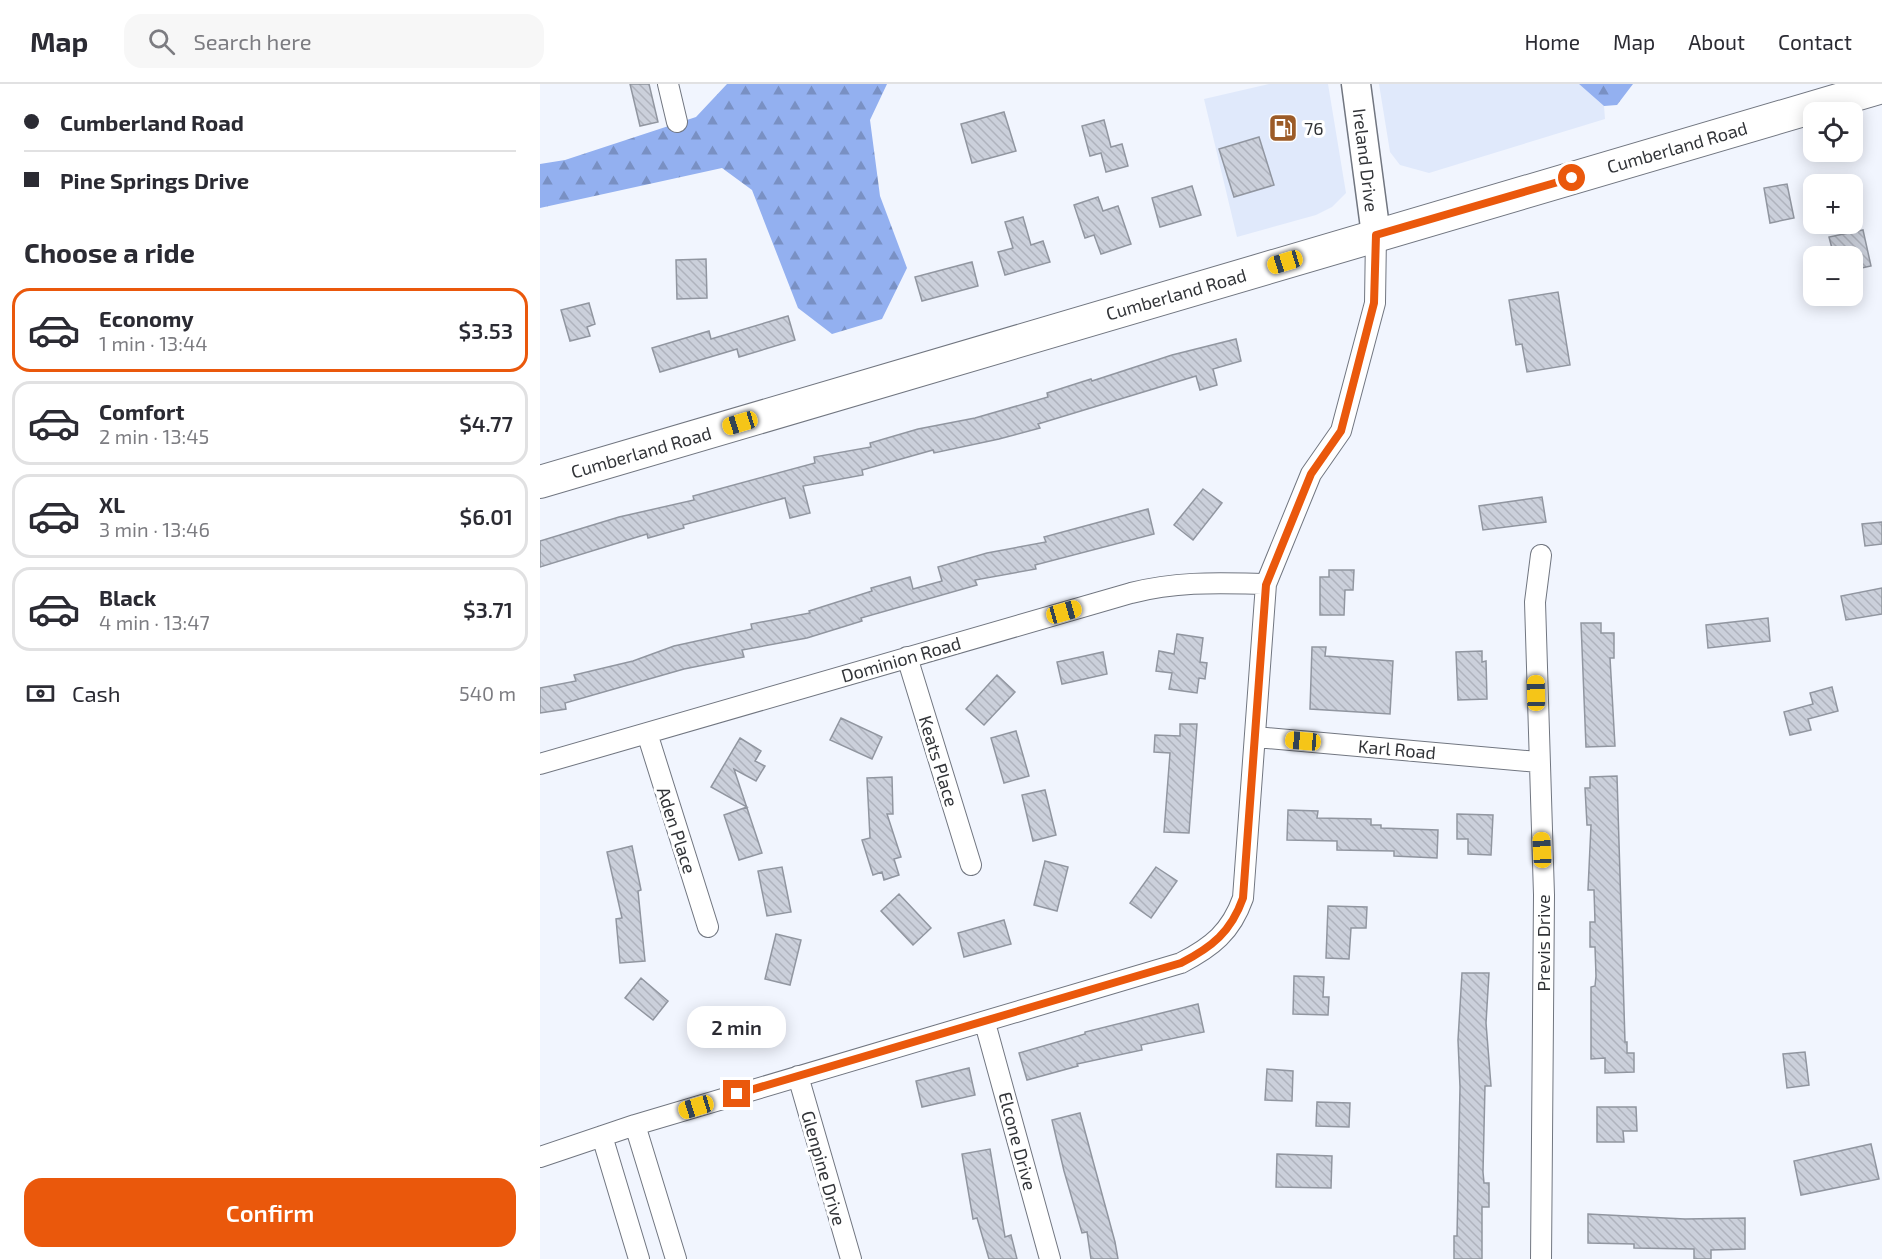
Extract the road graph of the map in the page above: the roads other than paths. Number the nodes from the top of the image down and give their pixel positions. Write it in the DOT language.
graph roads {
  1 [pos="668,84"];
  2 [pos="1356,84"];
  3 [pos="1882,87"];
  4 [pos="677,122"];
  5 [pos="1376,235"];
  6 [pos="540,482"];
  7 [pos="1541,555"];
  8 [pos="1266,585"];
  9 [pos="908,657"];
  10 [pos="646,733"];
  11 [pos="1256,737"];
  12 [pos="1538,762"];
  13 [pos="540,764"];
  14 [pos="971,865"];
  15 [pos="708,927"];
  16 [pos="985,1023"];
  17 [pos="798,1076"];
  18 [pos="635,1125"];
  19 [pos="602,1136"];
  20 [pos="540,1157"];
  21 [pos="639,1259"];
  22 [pos="676,1259"];
  23 [pos="851,1259"];
  24 [pos="1050,1259"];
  25 [pos="1541,1259"];
  1 -- 4 [label="street"];
  2 -- 5 [label="main road, Ireland Drive"];
  3 -- 5 [label="main road, Cumberland Road"];
  5 -- 6 [label="main road, Cumberland Road"];
  5 -- 8 [label="street"];
  7 -- 12 [label="street, Previs Drive"];
  8 -- 9 [label="street, Dominion Road"];
  8 -- 11 [label="street"];
  9 -- 10 [label="street, Dominion Road"];
  9 -- 14 [label="street, Keats Place"];
  10 -- 13 [label="street, Dominion Road"];
  10 -- 15 [label="street, Aden Place"];
  11 -- 12 [label="street, Karl Road"];
  11 -- 16 [label="street"];
  12 -- 25 [label="street, Previs Drive"];
  16 -- 17 [label="street"];
  16 -- 24 [label="street, Elcone Drive"];
  17 -- 18 [label="street"];
  17 -- 23 [label="street, Glenpine Drive"];
  18 -- 19 [label="street"];
  18 -- 22 [label="street"];
  19 -- 20 [label="street"];
  19 -- 21 [label="street"];
}
